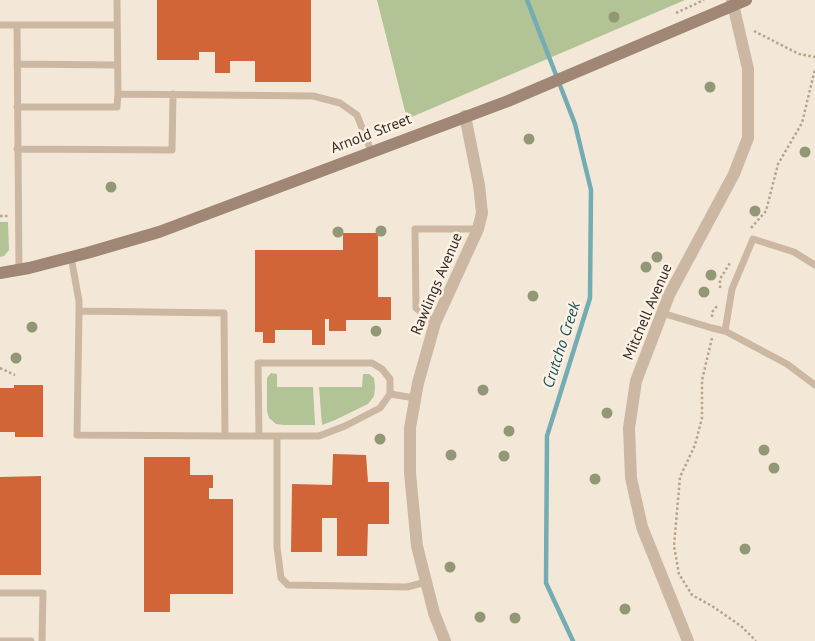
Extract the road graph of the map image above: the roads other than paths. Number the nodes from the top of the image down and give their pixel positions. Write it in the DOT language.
graph roads {
  1 [pos="117,0"];
  2 [pos="737,2"];
  3 [pos="0,25"];
  4 [pos="17,25"];
  5 [pos="117,25"];
  6 [pos="17,64"];
  7 [pos="117,65"];
  8 [pos="118,94"];
  9 [pos="173,94"];
  10 [pos="17,108"];
  11 [pos="465,116"];
  12 [pos="17,149"];
  13 [pos="371,152"];
  14 [pos="478,229"];
  15 [pos="71,257"];
  16 [pos="815,265"];
  17 [pos="19,270"];
  18 [pos="0,273"];
  19 [pos="79,311"];
  20 [pos="662,312"];
  21 [pos="435,323"];
  22 [pos="725,330"];
  23 [pos="815,385"];
  24 [pos="390,394"];
  25 [pos="415,398"];
  26 [pos="225,436"];
  27 [pos="259,436"];
  28 [pos="276,436"];
  29 [pos="426,582"];
  30 [pos="0,593"];
  31 [pos="0,641"];
  32 [pos="31,641"];
  33 [pos="42,641"];
  34 [pos="445,641"];
  35 [pos="688,641"];
  1 -- 5 [label="lane"];
  2 -- 11 [label="main road, Arnold Street"];
  2 -- 20 [label="street, Mitchell Avenue"];
  3 -- 4 [label="lane"];
  4 -- 5 [label="lane"];
  4 -- 6 [label="lane"];
  5 -- 7 [label="lane"];
  6 -- 7 [label="lane"];
  6 -- 10 [label="lane"];
  7 -- 8 [label="lane"];
  8 -- 9 [label="lane"];
  8 -- 10 [label="lane"];
  9 -- 12 [label="lane"];
  9 -- 13 [label="lane"];
  10 -- 12 [label="lane"];
  11 -- 13 [label="main road, Arnold Street"];
  11 -- 14 [label="street, Rawlings Avenue"];
  12 -- 17 [label="lane"];
  13 -- 15 [label="main road, Arnold Street"];
  14 -- 21 [label="street, Rawlings Avenue"];
  14 -- 21 [label="lane"];
  15 -- 17 [label="main road, Arnold Street"];
  15 -- 19 [label="lane"];
  16 -- 22 [label="lane"];
  17 -- 18 [label="main road, Arnold Street"];
  19 -- 26 [label="lane"];
  19 -- 26 [label="lane"];
  20 -- 22 [label="lane"];
  20 -- 35 [label="street, Mitchell Avenue"];
  21 -- 25 [label="street, Rawlings Avenue"];
  22 -- 23 [label="lane"];
  24 -- 25 [label="lane"];
  24 -- 27 [label="lane"];
  24 -- 28 [label="lane"];
  25 -- 29 [label="street, Rawlings Avenue"];
  26 -- 27 [label="lane"];
  27 -- 28 [label="lane"];
  28 -- 29 [label="lane"];
  29 -- 34 [label="street, Rawlings Avenue"];
  30 -- 33 [label="lane"];
  31 -- 32 [label="lane"];
}
